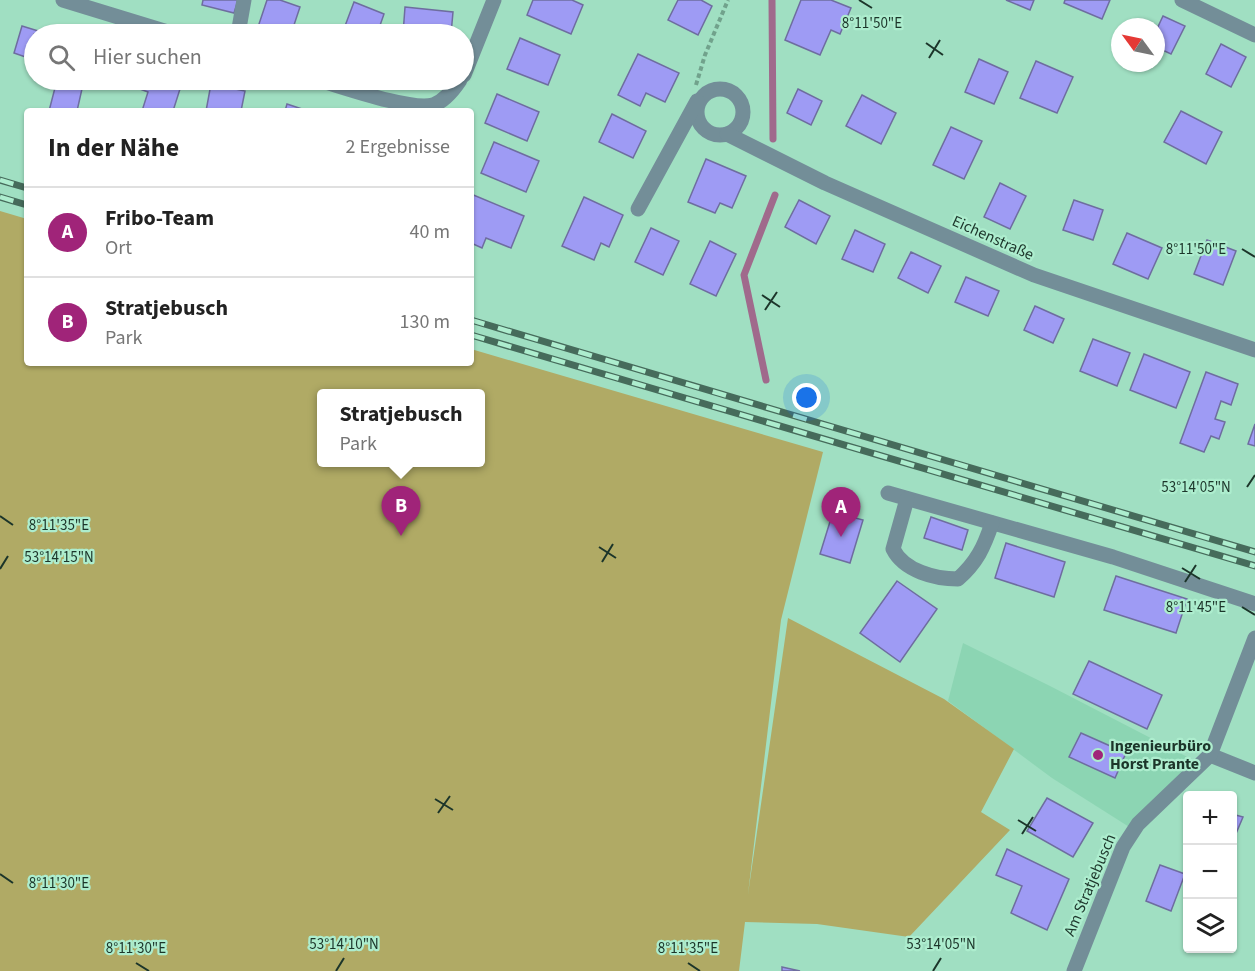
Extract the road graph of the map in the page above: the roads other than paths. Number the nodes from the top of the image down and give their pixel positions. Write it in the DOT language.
graph roads {
  1 [pos="63,0"];
  2 [pos="244,0"];
  3 [pos="494,0"];
  4 [pos="1182,0"];
  5 [pos="141,24"];
  6 [pos="240,24"];
  7 [pos="1255,35"];
  8 [pos="474,50"];
  9 [pos="356,90"];
  10 [pos="453,90"];
  11 [pos="700,100"];
  12 [pos="727,134"];
  13 [pos="638,209"];
  14 [pos="1255,350"];
  15 [pos="888,493"];
  16 [pos="907,499"];
  17 [pos="992,523"];
  18 [pos="1255,604"];
  19 [pos="1255,638"];
  20 [pos="1210,755"];
  21 [pos="1255,773"];
  22 [pos="1074,971"];
  1 -- 5 [label="street"];
  2 -- 6 [label="street"];
  3 -- 8 [label="street"];
  4 -- 7 [label="street"];
  9 -- 10 [label="street"];
  11 -- 12 [label="street, Eichenstraße"];
  11 -- 12 [label="street"];
  11 -- 13 [label="street"];
  12 -- 14 [label="street, Eichenstraße"];
  15 -- 16 [label="street"];
  16 -- 17 [label="street"];
  16 -- 17 [label="street"];
  17 -- 18 [label="street"];
  19 -- 20 [label="street, Am Stratjebusch"];
  20 -- 21 [label="street"];
  20 -- 22 [label="street, Am Stratjebusch"];
}
